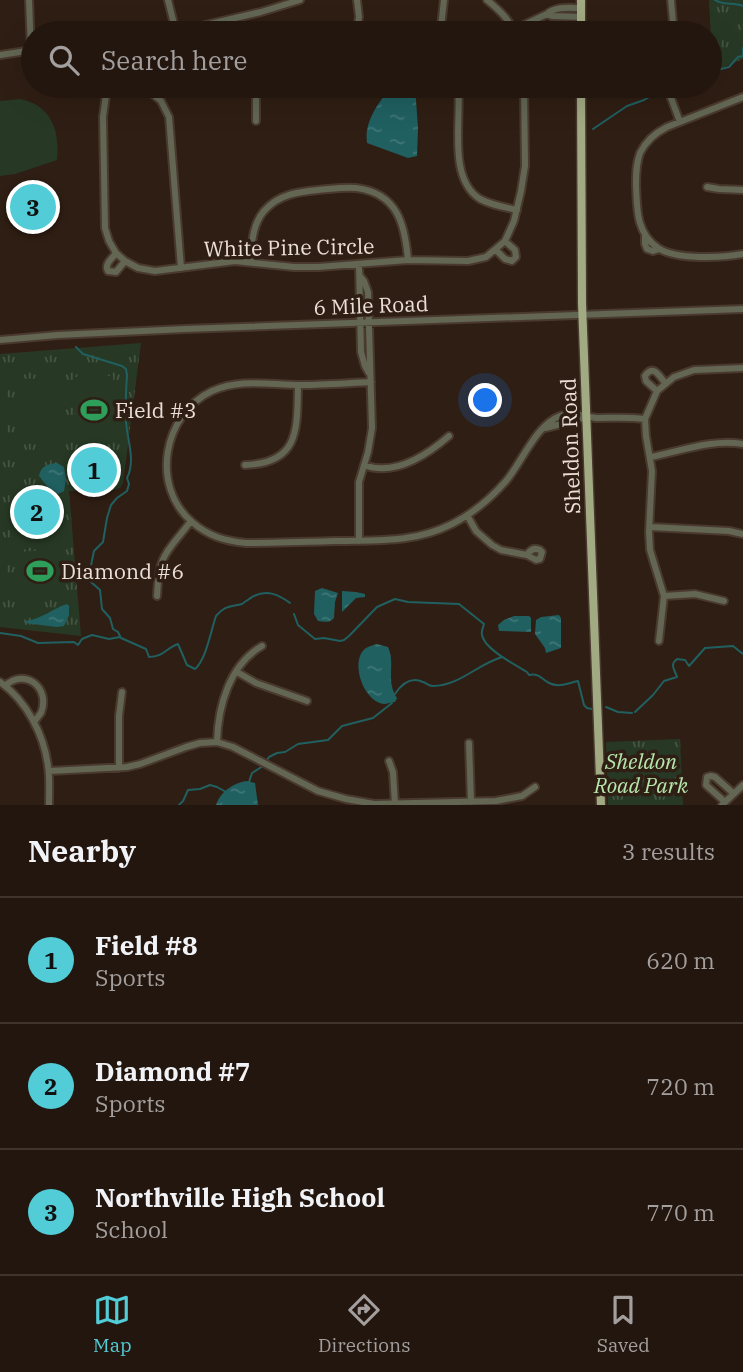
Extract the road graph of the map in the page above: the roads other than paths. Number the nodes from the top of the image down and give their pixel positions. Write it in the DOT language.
graph roads {
  1 [pos="29,0"];
  2 [pos="169,0"];
  3 [pos="300,0"];
  4 [pos="357,0"];
  5 [pos="444,0"];
  6 [pos="488,0"];
  7 [pos="671,0"];
  8 [pos="286,2"];
  9 [pos="581,8"];
  10 [pos="30,21"];
  11 [pos="172,21"];
  12 [pos="219,21"];
  13 [pos="358,21"];
  14 [pos="442,21"];
  15 [pos="508,21"];
  16 [pos="534,21"];
  17 [pos="673,21"];
  18 [pos="21,52"];
  19 [pos="0,55"];
  20 [pos="743,97"];
  21 [pos="106,98"];
  22 [pos="158,98"];
  23 [pos="256,98"];
  24 [pos="458,98"];
  25 [pos="524,98"];
  26 [pos="581,98"];
  27 [pos="671,98"];
  28 [pos="256,121"];
  29 [pos="681,122"];
  30 [pos="707,187"];
  31 [pos="743,190"];
  32 [pos="516,210"];
  33 [pos="506,241"];
  34 [pos="496,250"];
  35 [pos="116,253"];
  36 [pos="743,254"];
  37 [pos="408,260"];
  38 [pos="125,261"];
  39 [pos="250,262"];
  40 [pos="359,264"];
  41 [pos="181,268"];
  42 [pos="360,276"];
  43 [pos="743,309"];
  44 [pos="583,315"];
  45 [pos="360,323"];
  46 [pos="369,323"];
  47 [pos="0,340"];
  48 [pos="743,368"];
  49 [pos="369,373"];
  50 [pos="371,382"];
  51 [pos="665,383"];
  52 [pos="298,385"];
  53 [pos="657,391"];
  54 [pos="587,417"];
  55 [pos="645,419"];
  56 [pos="449,436"];
  57 [pos="743,444"];
  58 [pos="651,457"];
  59 [pos="245,465"];
  60 [pos="364,465"];
  61 [pos="467,515"];
  62 [pos="191,521"];
  63 [pos="650,527"];
  64 [pos="743,534"];
  65 [pos="359,541"];
  66 [pos="527,555"];
  67 [pos="157,596"];
  68 [pos="664,596"];
  69 [pos="724,601"];
  70 [pos="659,641"];
  71 [pos="262,646"];
  72 [pos="237,672"];
  73 [pos="2,684"];
  74 [pos="122,692"];
  75 [pos="307,701"];
  76 [pos="34,722"];
  77 [pos="217,743"];
  78 [pos="469,743"];
  79 [pos="389,761"];
  80 [pos="119,768"];
  81 [pos="48,771"];
  82 [pos="743,785"];
  83 [pos="535,787"];
  84 [pos="733,793"];
  85 [pos="471,802"];
  86 [pos="507,802"];
  87 [pos="723,803"];
  88 [pos="49,805"];
  89 [pos="395,805"];
  90 [pos="601,805"];
  1 -- 10 [label="street"];
  2 -- 11 [label="street"];
  3 -- 8 [label="street"];
  4 -- 13 [label="street"];
  5 -- 14 [label="street"];
  6 -- 15 [label="street"];
  7 -- 17 [label="street"];
  8 -- 12 [label="street"];
  9 -- 16 [label="street"];
  18 -- 19 [label="street"];
  20 -- 29 [label="street"];
  21 -- 35 [label="street, White Pine Circle"];
  22 -- 41 [label="street"];
  23 -- 28 [label="street"];
  24 -- 32 [label="street"];
  25 -- 32 [label="street, White Pine Circle"];
  26 -- 44 [label="main road, Sheldon Road"];
  27 -- 29 [label="street"];
  29 -- 36 [label="street"];
  30 -- 31 [label="street"];
  32 -- 33 [label="street, White Pine Circle"];
  33 -- 34 [label="street, White Pine Circle"];
  33 -- 34 [label="street, White Pine Circle"];
  34 -- 37 [label="street, White Pine Circle"];
  35 -- 38 [label="street, White Pine Circle"];
  35 -- 38 [label="street, White Pine Circle"];
  37 -- 39 [label="street"];
  37 -- 40 [label="street, White Pine Circle"];
  38 -- 41 [label="street, White Pine Circle"];
  39 -- 40 [label="street, White Pine Circle"];
  39 -- 41 [label="street, White Pine Circle"];
  40 -- 42 [label="street"];
  42 -- 45 [label="street"];
  42 -- 46 [label="street, White Pine Circle"];
  43 -- 44 [label="street, 6 Mile Road"];
  44 -- 46 [label="street, 6 Mile Road"];
  44 -- 54 [label="main road, Sheldon Road"];
  45 -- 46 [label="street, 6 Mile Road"];
  45 -- 47 [label="street, 6 Mile Road"];
  45 -- 49 [label="street"];
  46 -- 49 [label="street, White Pine Circle"];
  48 -- 51 [label="street"];
  49 -- 50 [label="street"];
  50 -- 52 [label="street"];
  50 -- 60 [label="street"];
  51 -- 53 [label="street"];
  51 -- 53 [label="street"];
  52 -- 59 [label="street"];
  52 -- 62 [label="street"];
  53 -- 55 [label="street"];
  54 -- 55 [label="street"];
  54 -- 61 [label="street"];
  54 -- 90 [label="main road, Sheldon Road"];
  55 -- 58 [label="street"];
  56 -- 60 [label="street"];
  57 -- 58 [label="street"];
  58 -- 63 [label="street"];
  60 -- 65 [label="street"];
  61 -- 65 [label="street"];
  61 -- 66 [label="street"];
  62 -- 65 [label="street"];
  62 -- 67 [label="street"];
  63 -- 64 [label="street"];
  63 -- 68 [label="street"];
  68 -- 69 [label="street"];
  68 -- 70 [label="street"];
  71 -- 72 [label="street"];
  72 -- 75 [label="street"];
  72 -- 77 [label="street"];
  73 -- 76 [label="street"];
  73 -- 76 [label="street"];
  74 -- 80 [label="street"];
  76 -- 81 [label="street"];
  77 -- 80 [label="street"];
  77 -- 89 [label="street"];
  78 -- 85 [label="street"];
  79 -- 89 [label="street"];
  80 -- 81 [label="street"];
  81 -- 88 [label="street"];
  82 -- 84 [label="street"];
  83 -- 86 [label="street"];
  84 -- 87 [label="street"];
  84 -- 87 [label="street"];
  85 -- 86 [label="street"];
  85 -- 89 [label="street"];
}
